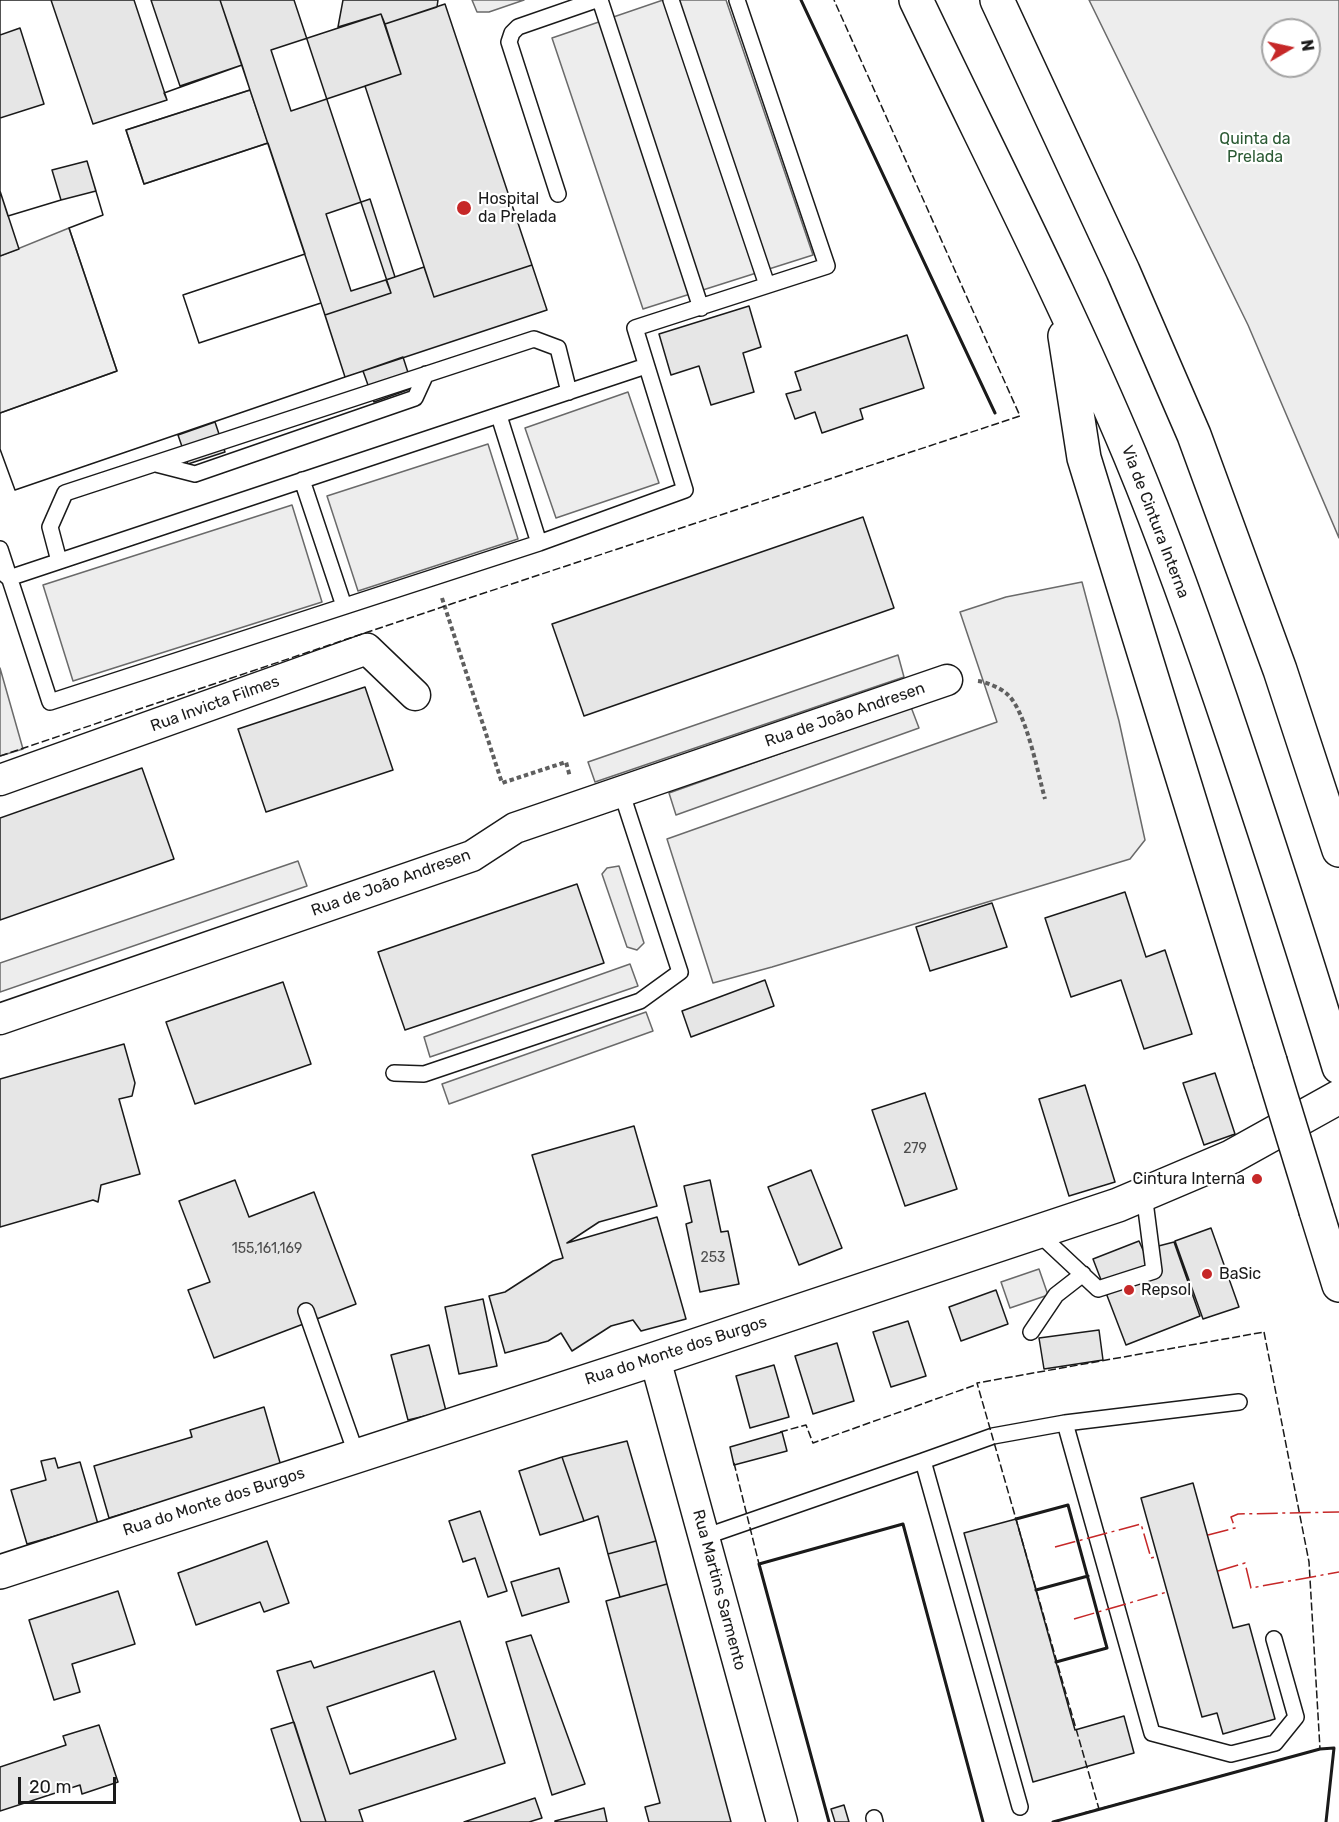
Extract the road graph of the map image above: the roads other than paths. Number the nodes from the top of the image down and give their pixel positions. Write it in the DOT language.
graph roads {
  1 [pos="598,0"];
  2 [pos="671,0"];
  3 [pos="737,0"];
  4 [pos="916,0"];
  5 [pos="997,0"];
  6 [pos="558,194"];
  7 [pos="767,285"];
  8 [pos="1058,293"];
  9 [pos="701,308"];
  10 [pos="646,366"];
  11 [pos="426,374"];
  12 [pos="569,392"];
  13 [pos="499,416"];
  14 [pos="154,464"];
  15 [pos="302,480"];
  16 [pos="539,543"];
  17 [pos="0,549"];
  18 [pos="59,561"];
  19 [pos="5,574"];
  20 [pos="344,606"];
  21 [pos="947,680"];
  22 [pos="415,695"];
  23 [pos="0,780"];
  24 [pos="621,791"];
  25 [pos="1339,850"];
  26 [pos="0,1019"];
  27 [pos="1339,1067"];
  28 [pos="394,1073"];
  29 [pos="1339,1097"];
  30 [pos="1144,1194"];
  31 [pos="1037,1232"];
  32 [pos="1083,1274"];
  33 [pos="1339,1285"];
  34 [pos="306,1311"];
  35 [pos="1031,1332"];
  36 [pos="655,1359"];
  37 [pos="1239,1402"];
  38 [pos="1065,1423"];
  39 [pos="357,1456"];
  40 [pos="922,1461"];
  41 [pos="704,1537"];
  42 [pos="0,1572"];
  43 [pos="1274,1639"];
  44 [pos="1020,1807"];
  45 [pos="782,1822"];
  1 -- 6 [label="lane"];
  1 -- 9 [label="lane"];
  2 -- 7 [label="lane"];
  3 -- 7 [label="lane"];
  4 -- 8 [label="main road, Via de Cintura Interna"];
  5 -- 25 [label="main road"];
  7 -- 9 [label="lane"];
  8 -- 27 [label="main road, Via de Cintura Interna"];
  8 -- 33 [label="main road, bridge"];
  9 -- 10 [label="lane"];
  10 -- 12 [label="lane"];
  10 -- 16 [label="lane"];
  11 -- 12 [label="lane"];
  11 -- 14 [label="lane"];
  11 -- 14 [label="lane"];
  12 -- 13 [label="lane"];
  13 -- 15 [label="lane"];
  13 -- 16 [label="lane"];
  14 -- 18 [label="lane"];
  15 -- 18 [label="lane"];
  15 -- 20 [label="lane"];
  16 -- 20 [label="lane"];
  17 -- 19 [label="lane"];
  18 -- 19 [label="lane"];
  19 -- 20 [label="lane"];
  21 -- 24 [label="street, Rua de João Andresen"];
  22 -- 23 [label="street, Rua Invicta Filmes"];
  24 -- 26 [label="street, Rua de João Andresen"];
  24 -- 28 [label="lane"];
  29 -- 30 [label="main road, Rua do Monte dos Burgos"];
  30 -- 31 [label="main road, Rua do Monte dos Burgos"];
  30 -- 32 [label="lane"];
  31 -- 32 [label="lane"];
  31 -- 36 [label="main road, Rua do Monte dos Burgos"];
  32 -- 35 [label="lane"];
  34 -- 39 [label="lane"];
  36 -- 39 [label="main road, Rua do Monte dos Burgos"];
  36 -- 41 [label="street, Rua Martins Sarmento"];
  37 -- 38 [label="lane"];
  38 -- 40 [label="lane"];
  38 -- 43 [label="lane"];
  39 -- 42 [label="main road, Rua do Monte dos Burgos"];
  40 -- 41 [label="lane"];
  40 -- 44 [label="lane"];
  41 -- 45 [label="street, Rua Martins Sarmento"];
}
